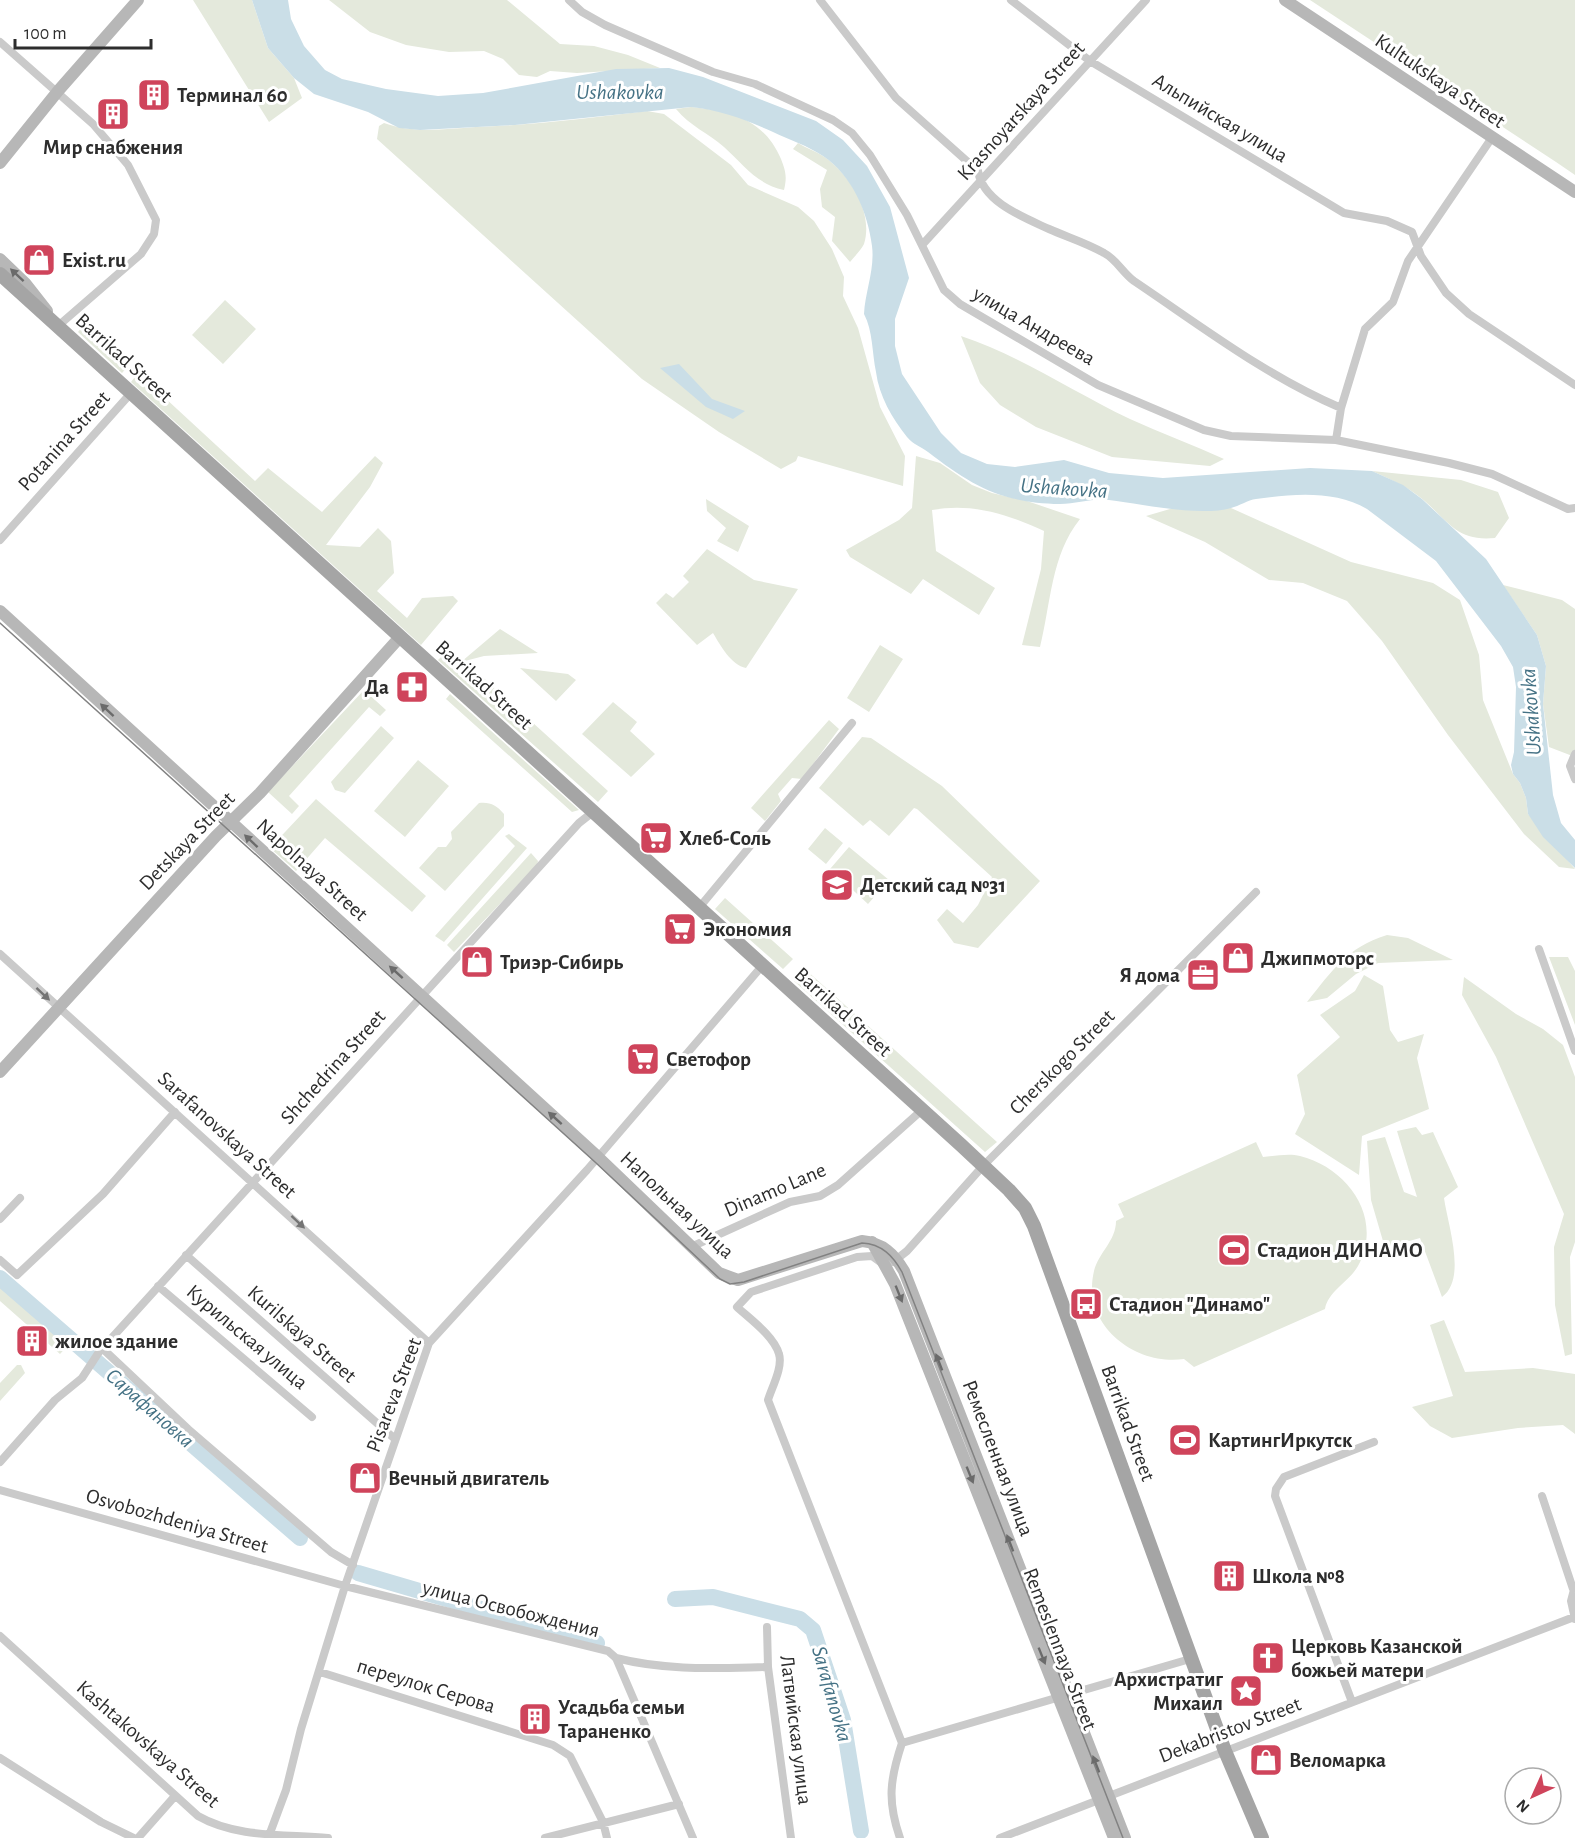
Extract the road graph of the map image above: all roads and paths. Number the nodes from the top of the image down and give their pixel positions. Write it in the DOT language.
graph roads {
  1 [pos="138,0"];
  2 [pos="570,0"];
  3 [pos="820,0"];
  4 [pos="1011,0"];
  5 [pos="1146,0"];
  6 [pos="1285,0"];
  7 [pos="0,42"];
  8 [pos="1090,61"];
  9 [pos="58,91"];
  10 [pos="1491,139"];
  11 [pos="0,151"];
  12 [pos="0,163"];
  13 [pos="980,183"];
  14 [pos="1575,192"];
  15 [pos="922,245"];
  16 [pos="1418,245"];
  17 [pos="0,259"];
  18 [pos="0,274"];
  19 [pos="58,326"];
  20 [pos="1575,385"];
  21 [pos="131,393"];
  22 [pos="1341,408"];
  23 [pos="1336,440"];
  24 [pos="1571,509"];
  25 [pos="0,540"];
  26 [pos="0,611"];
  27 [pos="400,637"];
  28 [pos="852,723"];
  29 [pos="1575,754"];
  30 [pos="1575,779"];
  31 [pos="593,812"];
  32 [pos="231,823"];
  33 [pos="1256,892"];
  34 [pos="698,909"];
  35 [pos="1539,949"];
  36 [pos="0,954"];
  37 [pos="762,966"];
  38 [pos="422,996"];
  39 [pos="58,1008"];
  40 [pos="1575,1051"];
  41 [pos="0,1072"];
  42 [pos="922,1110"];
  43 [pos="175,1112"];
  44 [pos="598,1158"];
  45 [pos="983,1166"];
  46 [pos="253,1181"];
  47 [pos="20,1198"];
  48 [pos="0,1219"];
  49 [pos="691,1246"];
  50 [pos="186,1255"];
  51 [pos="0,1260"];
  52 [pos="892,1263"];
  53 [pos="158,1286"];
  54 [pos="429,1343"];
  55 [pos="100,1349"];
  56 [pos="312,1417"];
  57 [pos="395,1439"];
  58 [pos="1374,1442"];
  59 [pos="0,1462"];
  60 [pos="0,1490"];
  61 [pos="1542,1496"];
  62 [pos="353,1565"];
  63 [pos="345,1586"];
  64 [pos="1574,1587"];
  65 [pos="1575,1618"];
  66 [pos="767,1627"];
  67 [pos="0,1636"];
  68 [pos="616,1658"];
  69 [pos="1190,1659"];
  70 [pos="768,1667"];
  71 [pos="320,1672"];
  72 [pos="1064,1696"];
  73 [pos="1352,1702"];
  74 [pos="902,1743"];
  75 [pos="1225,1751"];
  76 [pos="0,1758"];
  77 [pos="176,1796"];
  78 [pos="1103,1798"];
  79 [pos="679,1804"];
  80 [pos="603,1822"];
  81 [pos="270,1833"];
  82 [pos="136,1838"];
  83 [pos="328,1838"];
  84 [pos="545,1838"];
  85 [pos="607,1838"];
  86 [pos="693,1838"];
  87 [pos="791,1838"];
  88 [pos="900,1838"];
  89 [pos="1000,1838"];
  90 [pos="1114,1838"];
  91 [pos="1125,1838"];
  92 [pos="1262,1838"];
  1 -- 9 [label="street"];
  2 -- 15 [label="street, улица Андреева"];
  3 -- 13 [label="street"];
  4 -- 8 [label="street, Альпийская улица"];
  5 -- 8 [label="street, Krasnoyarskaya Street"];
  6 -- 10 [label="street, Kultukskaya Street"];
  7 -- 9 [label="street"];
  8 -- 13 [label="street, Krasnoyarskaya Street"];
  8 -- 16 [label="street, Альпийская улица"];
  9 -- 11 [label="street"];
  9 -- 12 [label="street"];
  9 -- 19 [label="street"];
  10 -- 14 [label="street, Kultukskaya Street"];
  10 -- 16 [label="street"];
  13 -- 15 [label="street, Krasnoyarskaya Street"];
  13 -- 22 [label="street"];
  15 -- 23 [label="street, улица Андреева"];
  16 -- 20 [label="street, Альпийская улица"];
  16 -- 22 [label="street"];
  19 -- 17 [label="street, one-way"];
  18 -- 19 [label="main road, Barrikad Street"];
  19 -- 21 [label="main road, Barrikad Street"];
  21 -- 25 [label="street, Potanina Street"];
  21 -- 27 [label="main road, Barrikad Street"];
  22 -- 23 [label="street"];
  23 -- 24 [label="street, улица Андреева"];
  32 -- 26 [label="street, Napolnaya Street, one-way"];
  27 -- 31 [label="main road, Barrikad Street"];
  27 -- 32 [label="street, Detskaya Street"];
  28 -- 34 [label="street"];
  29 -- 30 [label="street"];
  31 -- 34 [label="main road, Barrikad Street"];
  31 -- 38 [label="street, Shchedrina Street"];
  38 -- 32 [label="street, Napolnaya Street, one-way"];
  32 -- 39 [label="street, Detskaya Street"];
  33 -- 45 [label="street, Cherskogo Street"];
  34 -- 37 [label="main road, Barrikad Street"];
  35 -- 40 [label="street"];
  36 -- 39 [label="street, Sarafanovskaya Street, one-way"];
  37 -- 42 [label="main road, Barrikad Street"];
  37 -- 44 [label="street, Pisareva Street"];
  44 -- 38 [label="street, Napolnaya Street, one-way"];
  38 -- 46 [label="street, Shchedrina Street"];
  39 -- 41 [label="street, Detskaya Street"];
  39 -- 43 [label="street, Sarafanovskaya Street"];
  42 -- 45 [label="main road, Barrikad Street"];
  42 -- 49 [label="street, Dinamo Lane"];
  43 -- 46 [label="street, Sarafanovskaya Street"];
  43 -- 51 [label="street"];
  44 -- 49 [label="street, Напольная улица"];
  44 -- 54 [label="street, Pisareva Street"];
  45 -- 52 [label="street, Cherskogo Street"];
  45 -- 69 [label="main road, Barrikad Street"];
  46 -- 50 [label="street, Shchedrina Street"];
  46 -- 54 [label="street, Sarafanovskaya Street, one-way"];
  47 -- 48 [label="street"];
  49 -- 52 [label="street, Напольная улица"];
  50 -- 53 [label="street, Shchedrina Street"];
  50 -- 57 [label="street, Kurilskaya Street"];
  52 -- 72 [label="street, Ремесленная улица"];
  52 -- 74 [label="street"];
  53 -- 55 [label="street, Shchedrina Street"];
  53 -- 56 [label="street, Курильская улица"];
  54 -- 57 [label="street, Pisareva Street"];
  55 -- 59 [label="street, Shchedrina Street"];
  55 -- 62 [label="street, Osvobozhdeniya Street"];
  57 -- 62 [label="street, Pisareva Street"];
  58 -- 73 [label="street"];
  60 -- 63 [label="street, Osvobozhdeniya Street"];
  61 -- 64 [label="street"];
  62 -- 63 [label="street, Pisareva Street"];
  63 -- 68 [label="street, улица Освобождения"];
  63 -- 71 [label="street, Pisareva Street"];
  64 -- 65 [label="street"];
  65 -- 73 [label="street, Dekabristov Street"];
  66 -- 70 [label="street, Латвийская улица"];
  67 -- 77 [label="street, Kashtakovskaya Street"];
  68 -- 70 [label="street"];
  68 -- 79 [label="street, улица Освобождения"];
  69 -- 72 [label="street"];
  69 -- 75 [label="main road, Barrikad Street"];
  70 -- 87 [label="street, Латвийская улица"];
  71 -- 80 [label="street, переулок Серова"];
  71 -- 81 [label="street, Pisareva Street"];
  72 -- 74 [label="street"];
  72 -- 78 [label="street, Ремесленная улица"];
  73 -- 75 [label="street, Dekabristov Street"];
  74 -- 88 [label="street"];
  75 -- 78 [label="street, Dekabristov Street"];
  75 -- 92 [label="main road, Barrikad Street"];
  76 -- 82 [label="street"];
  77 -- 81 [label="street, Kashtakovskaya Street"];
  77 -- 82 [label="street"];
  78 -- 89 [label="street, Dekabristov Street"];
  78 -- 90 [label="street"];
  78 -- 91 [label="street, Ремесленная улица"];
  79 -- 80 [label="street"];
  79 -- 86 [label="street, улица Освобождения"];
  80 -- 84 [label="street"];
  80 -- 85 [label="street, переулок Серова"];
  81 -- 83 [label="street, Kashtakovskaya Street"];
}
